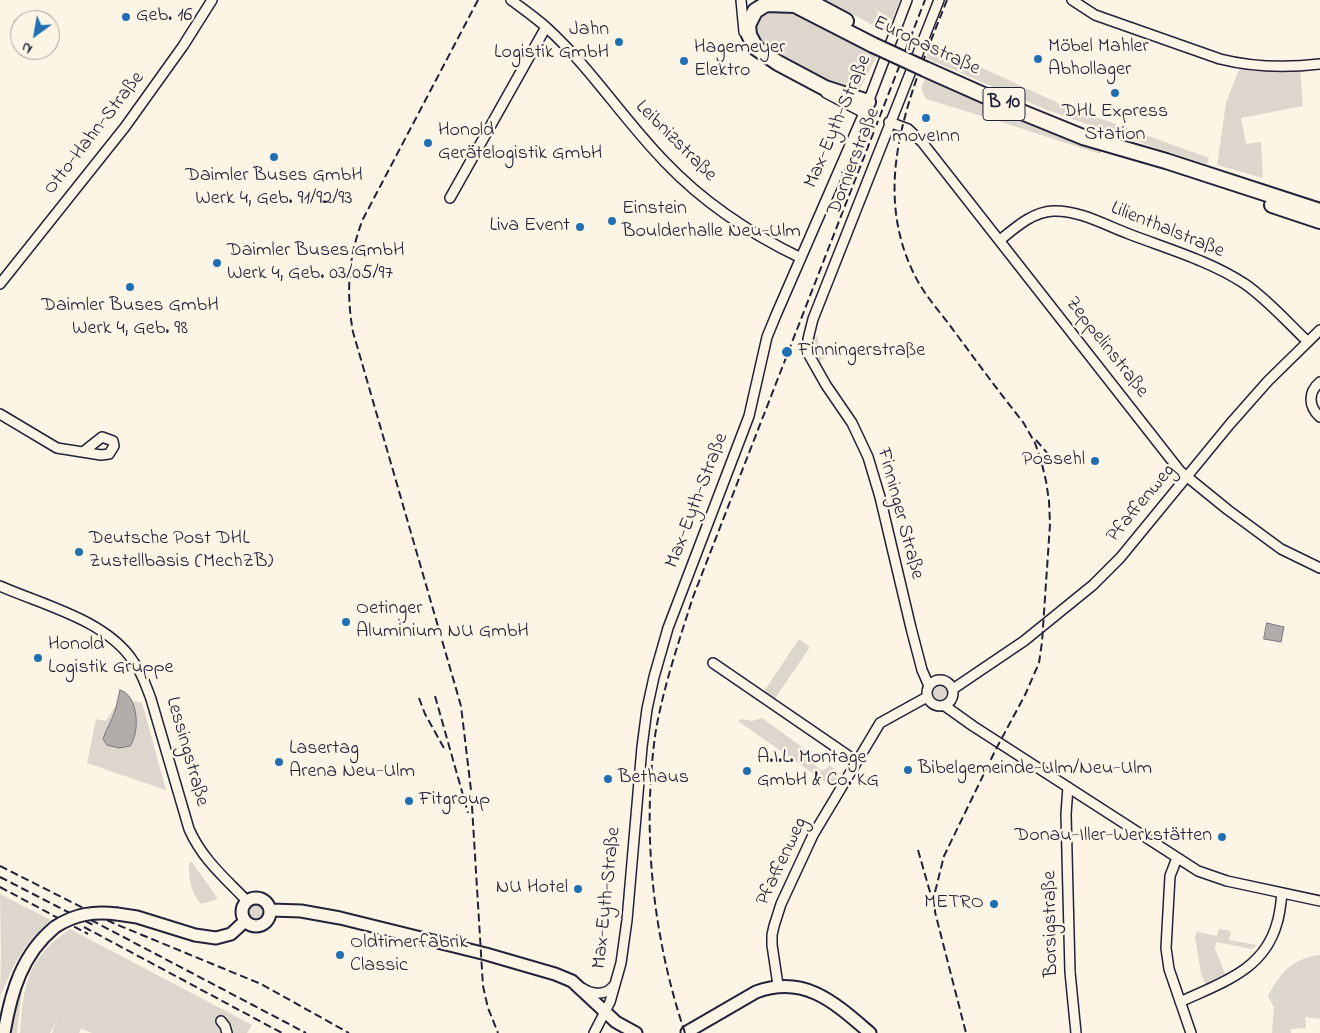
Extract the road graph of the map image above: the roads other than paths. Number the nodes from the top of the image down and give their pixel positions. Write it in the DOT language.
graph roads {
  1 [pos="212,0"];
  2 [pos="511,0"];
  3 [pos="741,0"];
  4 [pos="907,0"];
  5 [pos="939,0"];
  6 [pos="1072,0"];
  7 [pos="801,1"];
  8 [pos="546,27"];
  9 [pos="1320,64"];
  10 [pos="926,65"];
  11 [pos="866,107"];
  12 [pos="889,122"];
  13 [pos="1108,136"];
  14 [pos="1083,137"];
  15 [pos="1166,161"];
  16 [pos="450,198"];
  17 [pos="1320,201"];
  18 [pos="1320,211"];
  19 [pos="1320,221"];
  20 [pos="1000,240"];
  21 [pos="800,258"];
  22 [pos="0,284"];
  23 [pos="1320,330"];
  24 [pos="808,338"];
  25 [pos="1307,341"];
  26 [pos="1320,382"];
  27 [pos="0,414"];
  28 [pos="1320,416"];
  29 [pos="83,452"];
  30 [pos="1187,478"];
  31 [pos="1320,568"];
  32 [pos="0,586"];
  33 [pos="713,663"];
  34 [pos="932,684"];
  35 [pos="952,687"];
  36 [pos="928,699"];
  37 [pos="946,705"];
  38 [pos="856,761"];
  39 [pos="1068,787"];
  40 [pos="1086,799"];
  41 [pos="1066,814"];
  42 [pos="1177,858"];
  43 [pos="1282,893"];
  44 [pos="247,901"];
  45 [pos="1320,901"];
  46 [pos="271,910"];
  47 [pos="245,921"];
  48 [pos="618,977"];
  49 [pos="575,984"];
  50 [pos="778,986"];
  51 [pos="1180,1002"];
  52 [pos="605,1013"];
  53 [pos="221,1021"];
  54 [pos="687,1032"];
  55 [pos="4,1033"];
  56 [pos="227,1033"];
  57 [pos="594,1033"];
  58 [pos="636,1033"];
  59 [pos="870,1033"];
  60 [pos="1076,1033"];
  61 [pos="1191,1033"];
  1 -- 22 [label="street, Otto-Hahn-Straße"];
  2 -- 8 [label="street, Leibnizstraße"];
  3 -- 11 [label="street"];
  4 -- 11 [label="street, Max-Eyth-Straße"];
  5 -- 12 [label="street, Dornierstraße"];
  6 -- 9 [label="street"];
  7 -- 10 [label="highway, Europastraße / B 10"];
  7 -- 11 [label="highway"];
  8 -- 16 [label="street"];
  8 -- 21 [label="street, Leibnizstraße"];
  10 -- 13 [label="highway, Europastraße / B 10"];
  10 -- 14 [label="highway, Europastraße / B 10"];
  11 -- 21 [label="street, Max-Eyth-Straße"];
  12 -- 20 [label="street, Zeppelinstraße"];
  12 -- 24 [label="street, Dornierstraße"];
  13 -- 15 [label="highway, Europastraße / B 10"];
  13 -- 17 [label="highway"];
  14 -- 15 [label="highway, Europastraße / B 10"];
  14 -- 19 [label="highway"];
  15 -- 18 [label="highway, Europastraße / B 10"];
  20 -- 25 [label="street, Lilienthalstraße"];
  20 -- 30 [label="street, Zeppelinstraße"];
  21 -- 48 [label="street, Max-Eyth-Straße"];
  23 -- 25 [label="street, Pfaffenweg"];
  24 -- 34 [label="street, Finninger Straße"];
  25 -- 30 [label="street, Pfaffenweg"];
  26 -- 28 [label="street"];
  27 -- 29 [label="street"];
  30 -- 31 [label="street, Zeppelinstraße"];
  30 -- 35 [label="street, Pfaffenweg"];
  32 -- 44 [label="street, Lessingstraße"];
  33 -- 38 [label="street"];
  34 -- 35 [label="street"];
  34 -- 36 [label="street"];
  35 -- 37 [label="street"];
  36 -- 37 [label="street"];
  36 -- 38 [label="street, Pfaffenweg"];
  37 -- 39 [label="street"];
  38 -- 50 [label="street, Pfaffenweg"];
  39 -- 40 [label="street"];
  39 -- 41 [label="street, Borsigstraße"];
  40 -- 41 [label="street"];
  40 -- 42 [label="street"];
  41 -- 60 [label="street, Borsigstraße"];
  42 -- 43 [label="street"];
  42 -- 51 [label="street"];
  43 -- 45 [label="street"];
  43 -- 51 [label="street"];
  44 -- 46 [label="main road"];
  44 -- 47 [label="main road"];
  46 -- 47 [label="main road"];
  46 -- 49 [label="main road"];
  47 -- 55 [label="main road, bridge"];
  48 -- 49 [label="street"];
  48 -- 52 [label="street, Max-Eyth-Straße"];
  49 -- 52 [label="main road"];
  50 -- 54 [label="main road"];
  50 -- 59 [label="main road"];
  51 -- 61 [label="street"];
  52 -- 57 [label="street, Max-Eyth-Straße"];
  52 -- 58 [label="main road"];
  53 -- 56 [label="street"];
}
